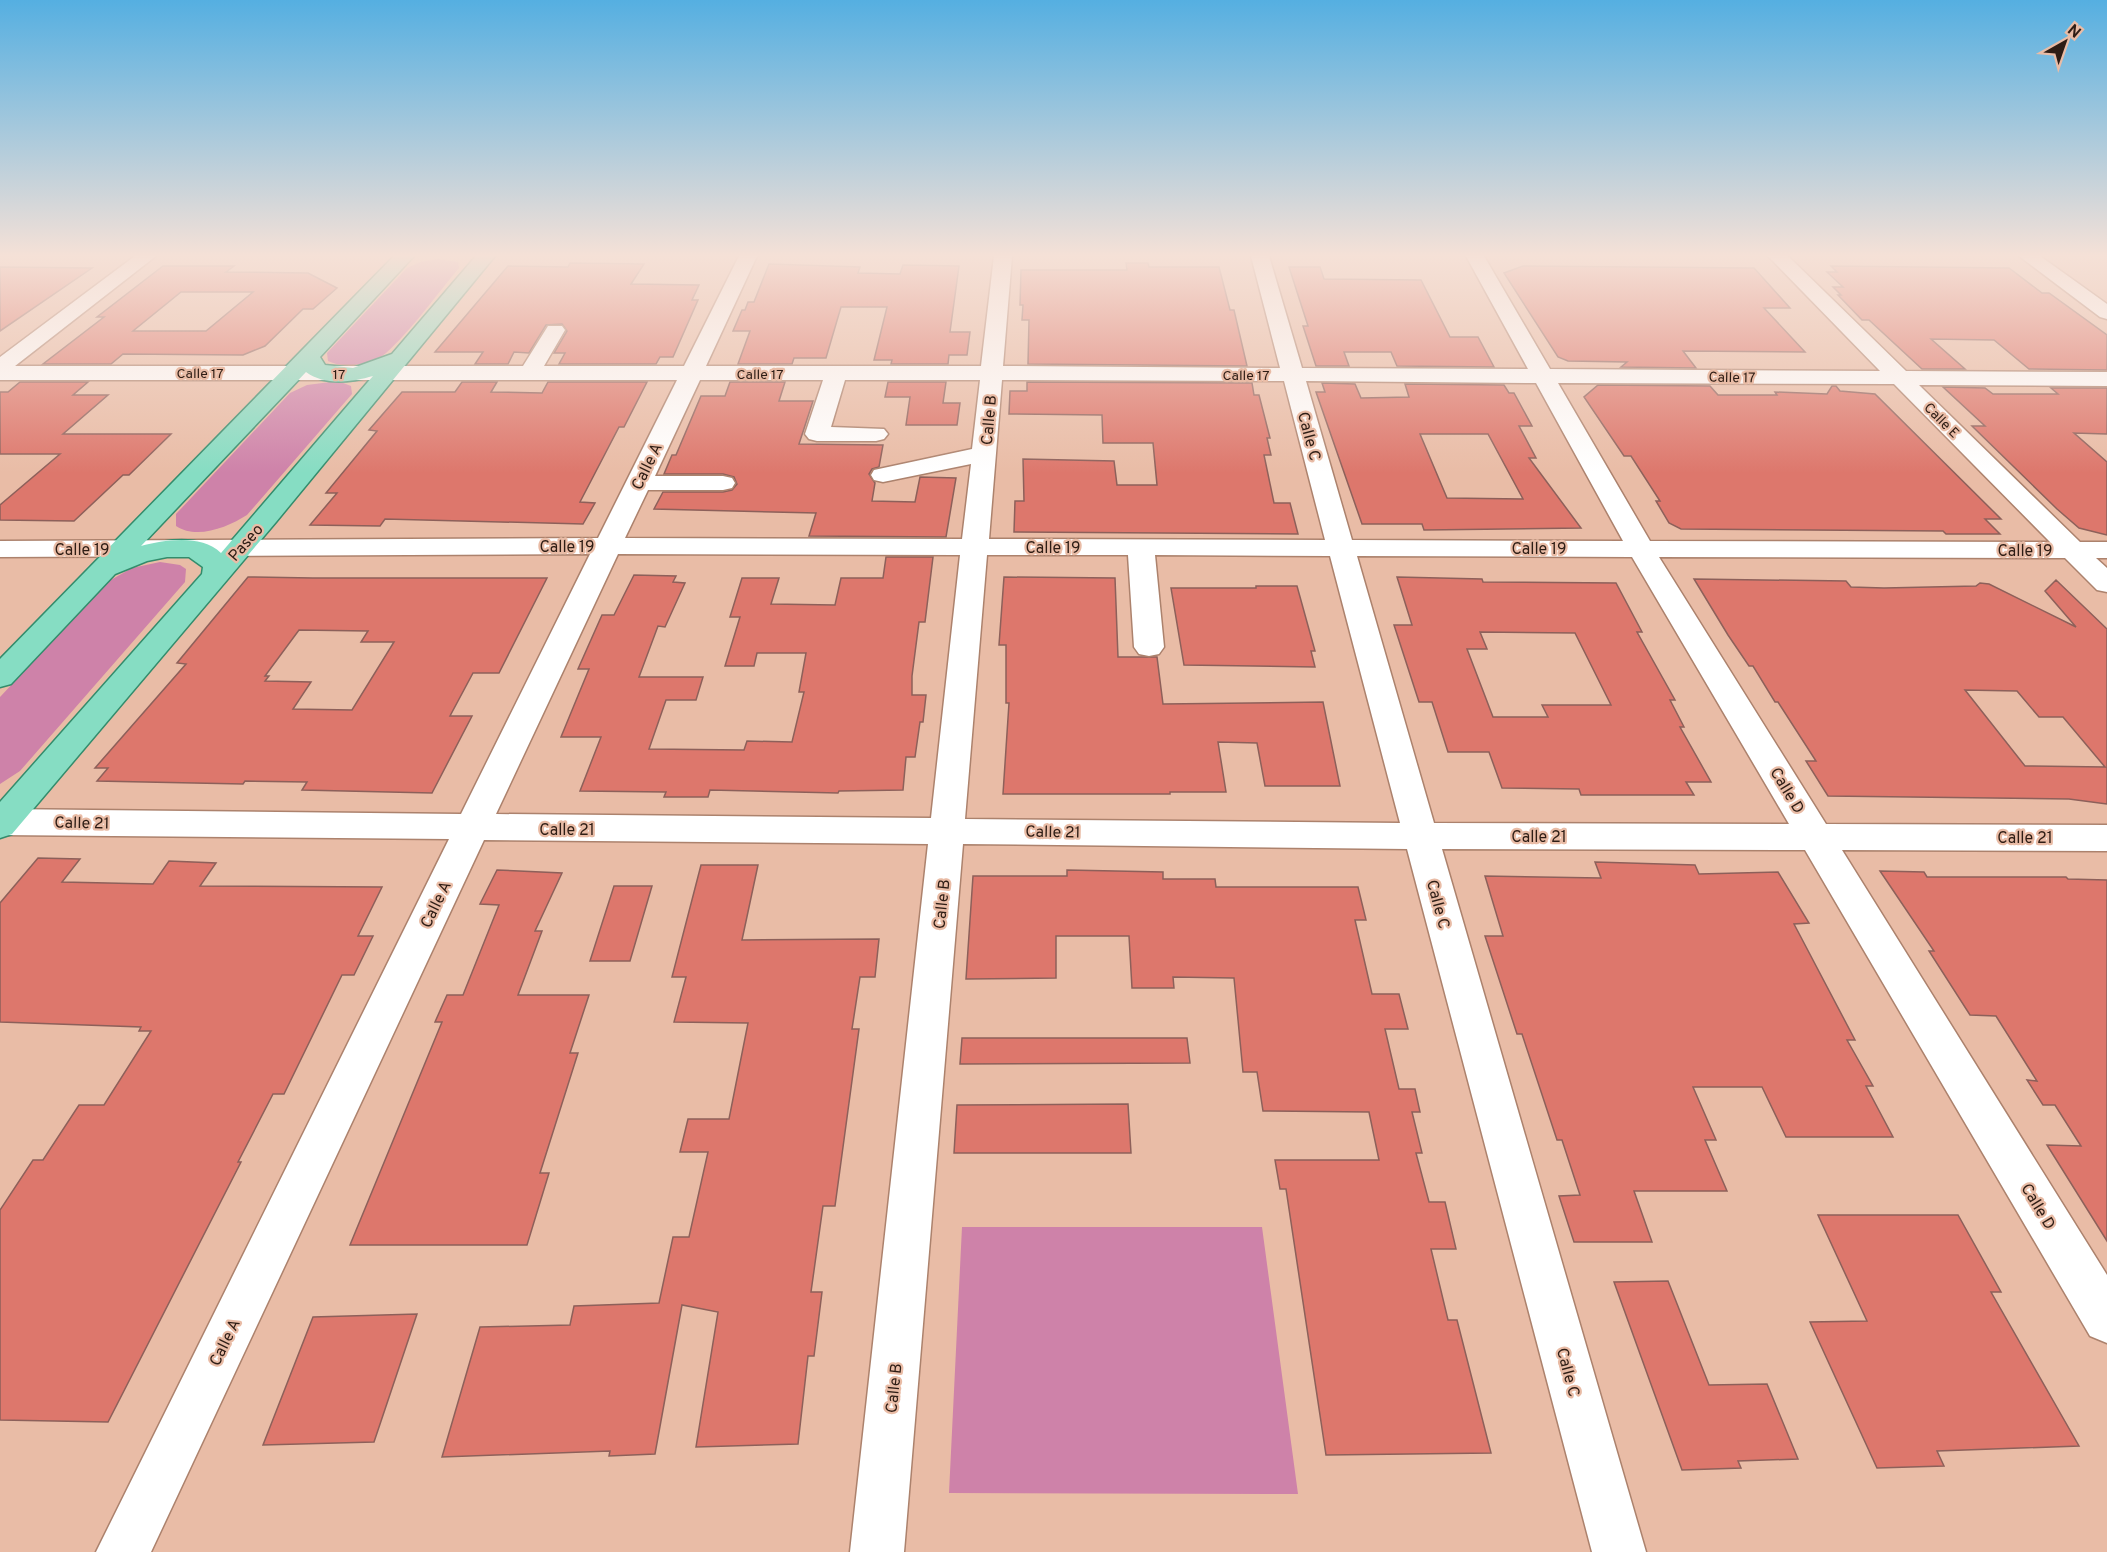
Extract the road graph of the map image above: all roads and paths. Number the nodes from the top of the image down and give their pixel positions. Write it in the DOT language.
graph roads {
  1 [pos="51,328"];
  2 [pos="336,328"];
  3 [pos="423,328"];
  4 [pos="557,328"];
  5 [pos="713,328"];
  6 [pos="997,328"];
  7 [pos="1280,328"];
  8 [pos="1516,328"];
  9 [pos="1851,328"];
  10 [pos="309,355"];
  11 [pos="393,366"];
  12 [pos="0,367"];
  13 [pos="536,372"];
  14 [pos="0,373"];
  15 [pos="292,373"];
  16 [pos="992,373"];
  17 [pos="339,374"];
  18 [pos="691,374"];
  19 [pos="836,374"];
  20 [pos="1293,375"];
  21 [pos="1542,375"];
  22 [pos="1902,379"];
  23 [pos="2107,379"];
  24 [pos="876,434"];
  25 [pos="984,454"];
  26 [pos="883,475"];
  27 [pos="638,483"];
  28 [pos="723,483"];
  29 [pos="158,515"];
  30 [pos="267,517"];
  31 [pos="607,546"];
  32 [pos="976,547"];
  33 [pos="1141,547"];
  34 [pos="1341,548"];
  35 [pos="0,549"];
  36 [pos="125,549"];
  37 [pos="182,549"];
  38 [pos="239,549"];
  39 [pos="1641,549"];
  40 [pos="2072,550"];
  41 [pos="2107,550"];
  42 [pos="99,575"];
  43 [pos="216,576"];
  44 [pos="2107,584"];
  45 [pos="1149,647"];
  46 [pos="0,677"];
  47 [pos="1,819"];
  48 [pos="471,829"];
  49 [pos="949,830"];
  50 [pos="1421,836"];
  51 [pos="1816,836"];
  52 [pos="2107,838"];
  53 [pos="2107,1319"];
  54 [pos="123,1552"];
  55 [pos="877,1552"];
  56 [pos="1619,1552"];
  1 -- 12 [label="street"];
  2 -- 10 [label="main road"];
  3 -- 11 [label="main road, Paseo"];
  4 -- 13 [label="street"];
  5 -- 18 [label="street, Calle A"];
  6 -- 16 [label="street, Calle B"];
  7 -- 20 [label="street, Calle C"];
  8 -- 21 [label="street, Calle D"];
  9 -- 22 [label="street, Calle E"];
  10 -- 15 [label="main road"];
  10 -- 17 [label="main road"];
  11 -- 13 [label="street, Calle 17"];
  11 -- 17 [label="street, 17"];
  11 -- 30 [label="main road, Paseo"];
  13 -- 18 [label="street, Calle 17"];
  14 -- 15 [label="street, Calle 17"];
  15 -- 17 [label="street, 17"];
  15 -- 29 [label="main road"];
  16 -- 19 [label="street, Calle 17"];
  16 -- 20 [label="street, Calle 17"];
  16 -- 25 [label="street, Calle B"];
  18 -- 19 [label="street, Calle 17"];
  18 -- 27 [label="street, Calle A"];
  19 -- 24 [label="street"];
  20 -- 21 [label="street, Calle 17"];
  20 -- 34 [label="street, Calle C"];
  21 -- 22 [label="street, Calle 17"];
  21 -- 39 [label="street, Calle D"];
  22 -- 23 [label="street, Calle 17"];
  22 -- 40 [label="street, Calle E"];
  25 -- 26 [label="street"];
  25 -- 32 [label="street, Calle B"];
  27 -- 28 [label="street"];
  27 -- 31 [label="street, Calle A"];
  29 -- 30 [label="main road"];
  29 -- 36 [label="main road"];
  30 -- 38 [label="main road, Paseo"];
  31 -- 32 [label="street, Calle 19"];
  31 -- 38 [label="street, Calle 19"];
  31 -- 48 [label="street, Calle A"];
  32 -- 33 [label="street, Calle 19"];
  32 -- 49 [label="street, Calle B"];
  33 -- 34 [label="street, Calle 19"];
  33 -- 45 [label="street"];
  34 -- 39 [label="street, Calle 19"];
  34 -- 50 [label="street, Calle C"];
  35 -- 36 [label="street, Calle 19"];
  36 -- 37 [label="street, Calle 19"];
  36 -- 42 [label="main road"];
  37 -- 38 [label="street, Calle 19"];
  37 -- 42 [label="main road"];
  37 -- 43 [label="main road"];
  38 -- 43 [label="main road, Paseo"];
  39 -- 40 [label="street, Calle 19"];
  39 -- 51 [label="street, Calle D"];
  40 -- 41 [label="street, Calle 19"];
  40 -- 44 [label="street, Calle E"];
  42 -- 46 [label="main road"];
  43 -- 47 [label="main road, Paseo"];
  47 -- 48 [label="street, Calle 21"];
  48 -- 49 [label="street, Calle 21"];
  48 -- 54 [label="street, Calle A"];
  49 -- 50 [label="street, Calle 21"];
  49 -- 55 [label="street, Calle B"];
  50 -- 51 [label="street, Calle 21"];
  50 -- 56 [label="street, Calle C"];
  51 -- 52 [label="street, Calle 21"];
  51 -- 53 [label="street, Calle D"];
}
